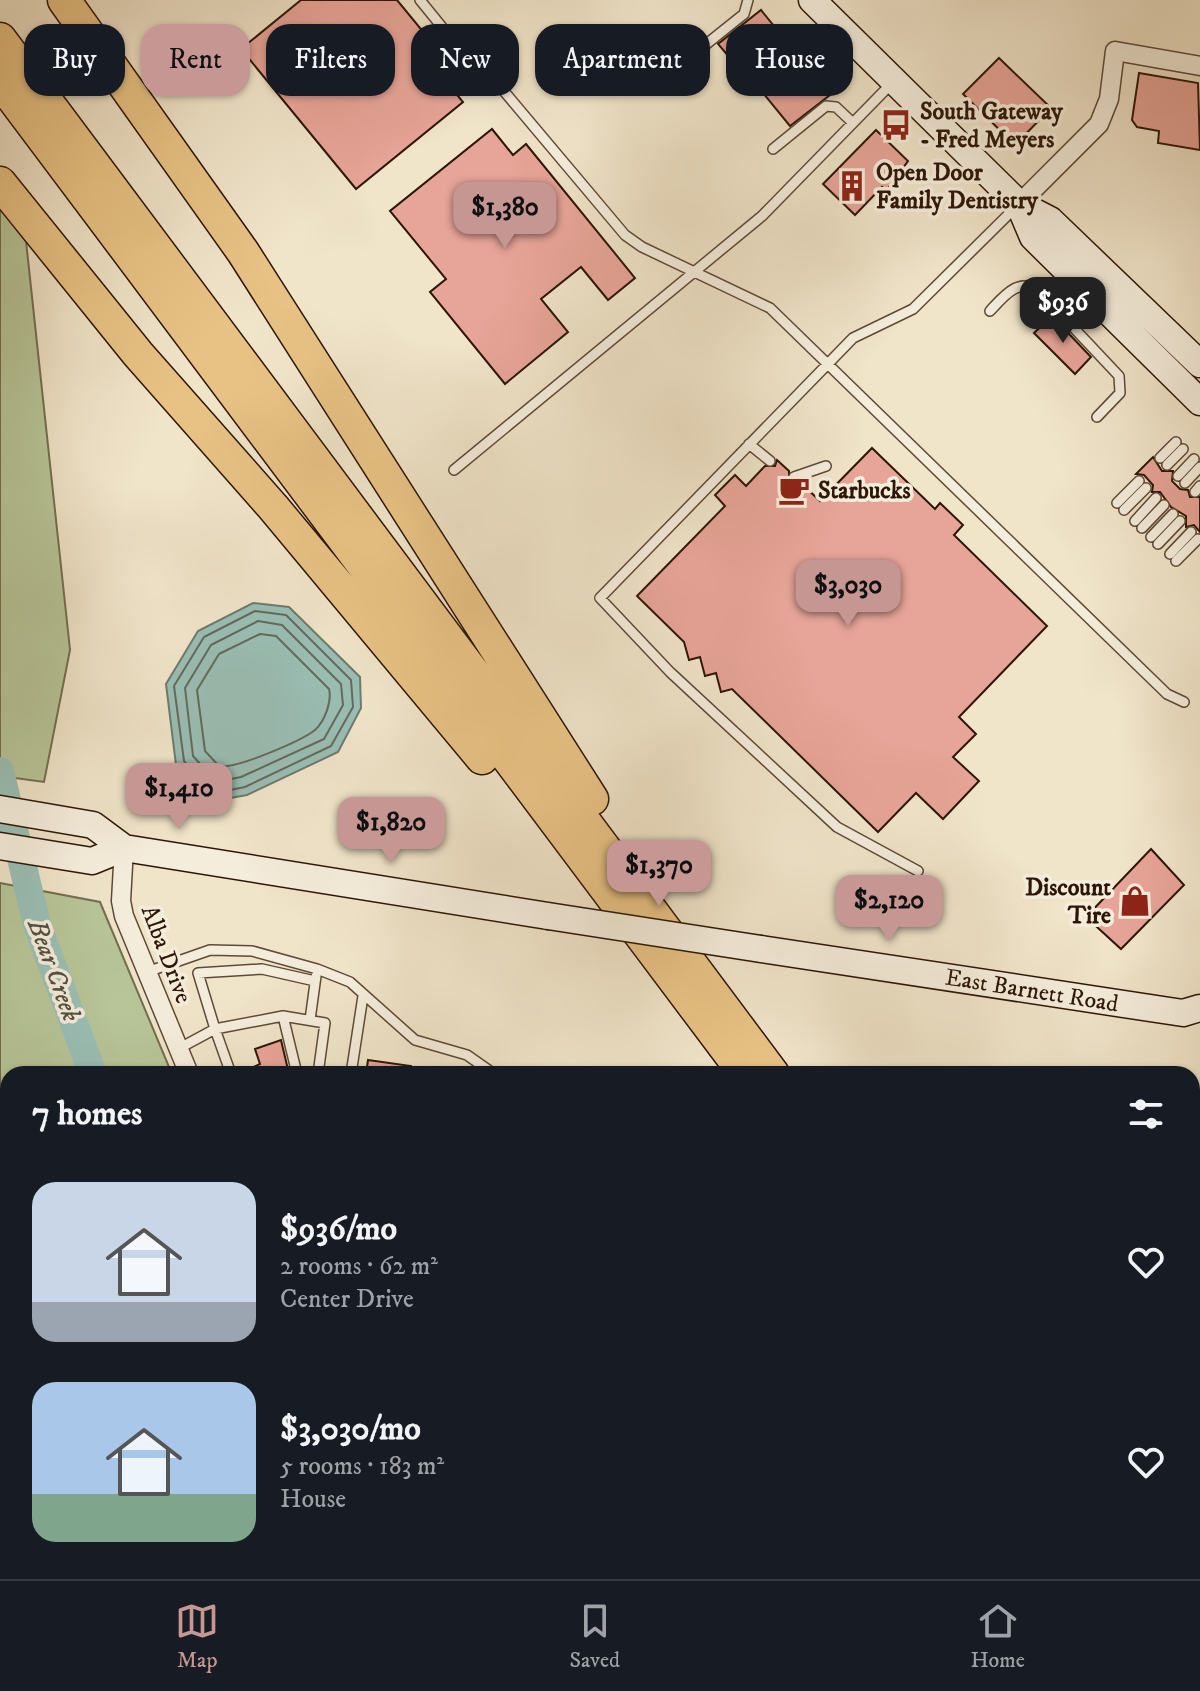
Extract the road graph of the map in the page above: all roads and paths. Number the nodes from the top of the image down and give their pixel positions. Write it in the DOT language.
graph roads {
  1 [pos="64,0"];
  2 [pos="420,0"];
  3 [pos="748,0"];
  4 [pos="812,0"];
  5 [pos="0,39"];
  6 [pos="710,41"];
  7 [pos="1200,66"];
  8 [pos="0,81"];
  9 [pos="893,82"];
  10 [pos="853,123"];
  11 [pos="773,149"];
  12 [pos="0,183"];
  13 [pos="1019,204"];
  14 [pos="694,272"];
  15 [pos="990,311"];
  16 [pos="828,363"];
  17 [pos="1200,364"];
  18 [pos="1200,402"];
  19 [pos="1097,417"];
  20 [pos="749,444"];
  21 [pos="1180,446"];
  22 [pos="770,461"];
  23 [pos="1164,462"];
  24 [pos="1197,463"];
  25 [pos="826,466"];
  26 [pos="454,470"];
  27 [pos="794,477"];
  28 [pos="1181,479"];
  29 [pos="1142,484"];
  30 [pos="1160,501"];
  31 [pos="1120,507"];
  32 [pos="1177,518"];
  33 [pos="1138,524"];
  34 [pos="1195,535"];
  35 [pos="1155,540"];
  36 [pos="1173,558"];
  37 [pos="1184,702"];
  38 [pos="0,809"];
  39 [pos="0,846"];
  40 [pos="124,848"];
  41 [pos="918,871"];
  42 [pos="317,969"];
  43 [pos="665,969"];
  44 [pos="147,972"];
  45 [pos="701,975"];
  46 [pos="315,981"];
  47 [pos="363,996"];
  48 [pos="283,1016"];
  49 [pos="1194,1016"];
  50 [pos="310,1020"];
  51 [pos="215,1029"];
  52 [pos="178,1049"];
  53 [pos="185,1066"];
  54 [pos="228,1066"];
  55 [pos="295,1066"];
  56 [pos="319,1066"];
  57 [pos="352,1066"];
  58 [pos="483,1066"];
  59 [pos="739,1066"];
  60 [pos="767,1066"];
  1 -- 45 [label="highway"];
  2 -- 14 [label="lane"];
  3 -- 6 [label="lane"];
  4 -- 9 [label="main road"];
  5 -- 45 [label="highway"];
  7 -- 13 [label="street"];
  8 -- 43 [label="highway"];
  9 -- 10 [label="lane"];
  9 -- 13 [label="main road"];
  10 -- 11 [label="lane"];
  10 -- 14 [label="lane"];
  12 -- 43 [label="highway"];
  13 -- 16 [label="lane"];
  13 -- 17 [label="main road"];
  13 -- 18 [label="main road"];
  14 -- 16 [label="lane"];
  14 -- 26 [label="lane"];
  15 -- 19 [label="lane"];
  16 -- 20 [label="lane"];
  16 -- 37 [label="lane"];
  20 -- 22 [label="lane"];
  20 -- 41 [label="lane"];
  21 -- 23 [label="lane"];
  24 -- 28 [label="lane"];
  25 -- 27 [label="lane"];
  29 -- 31 [label="lane"];
  30 -- 33 [label="lane"];
  32 -- 35 [label="lane"];
  34 -- 36 [label="lane"];
  38 -- 40 [label="main road"];
  39 -- 40 [label="main road"];
  40 -- 44 [label="street, Alba Drive"];
  40 -- 49 [label="main road, East Barnett Road, bridge"];
  42 -- 44 [label="lane"];
  42 -- 46 [label="lane"];
  42 -- 47 [label="lane"];
  43 -- 59 [label="highway"];
  44 -- 52 [label="street, Alba Drive"];
  45 -- 60 [label="highway"];
  46 -- 50 [label="lane"];
  46 -- 51 [label="lane"];
  47 -- 57 [label="lane"];
  47 -- 58 [label="lane"];
  48 -- 50 [label="lane"];
  48 -- 51 [label="lane"];
  48 -- 55 [label="lane"];
  50 -- 56 [label="lane"];
  51 -- 52 [label="lane"];
  51 -- 54 [label="lane"];
  52 -- 53 [label="street, Alba Drive"];
}
